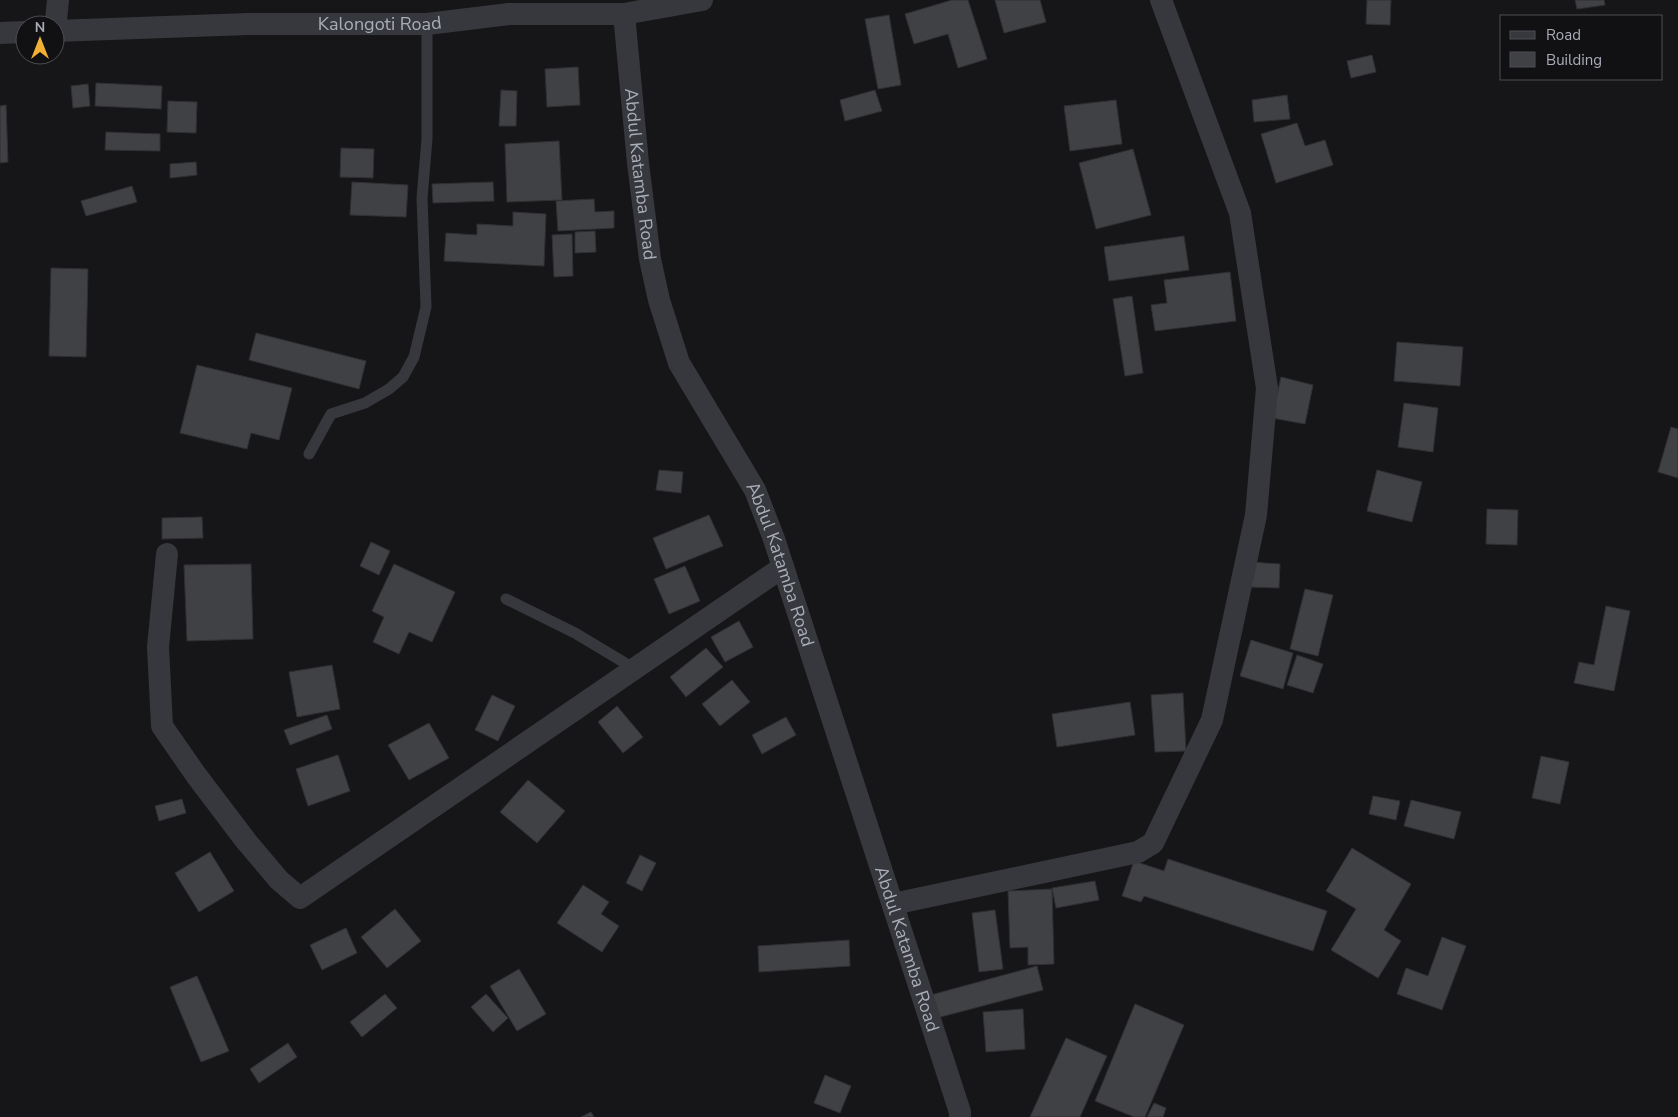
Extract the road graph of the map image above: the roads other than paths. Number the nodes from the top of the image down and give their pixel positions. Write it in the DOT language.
graph roads {
  1 [pos="58,0"];
  2 [pos="702,0"];
  3 [pos="1161,0"];
  4 [pos="507,7"];
  5 [pos="624,14"];
  6 [pos="57,15"];
  7 [pos="427,24"];
  8 [pos="65,31"];
  9 [pos="15,33"];
  10 [pos="0,34"];
  11 [pos="309,454"];
  12 [pos="167,554"];
  13 [pos="783,567"];
  14 [pos="506,600"];
  15 [pos="635,669"];
  16 [pos="893,904"];
  17 [pos="960,1117"];
  1 -- 6 [label="street"];
  2 -- 5 [label="street, Kalongoti Road"];
  3 -- 16 [label="street"];
  4 -- 5 [label="street, Kalongoti Road"];
  4 -- 7 [label="street, Kalongoti Road"];
  5 -- 13 [label="street, Abdul Katamba Road"];
  7 -- 8 [label="street, Kalongoti Road"];
  7 -- 11 [label="lane"];
  9 -- 10 [label="street"];
  12 -- 15 [label="street"];
  13 -- 15 [label="street"];
  13 -- 16 [label="street, Abdul Katamba Road"];
  14 -- 15 [label="lane"];
  16 -- 17 [label="street, Abdul Katamba Road"];
}
